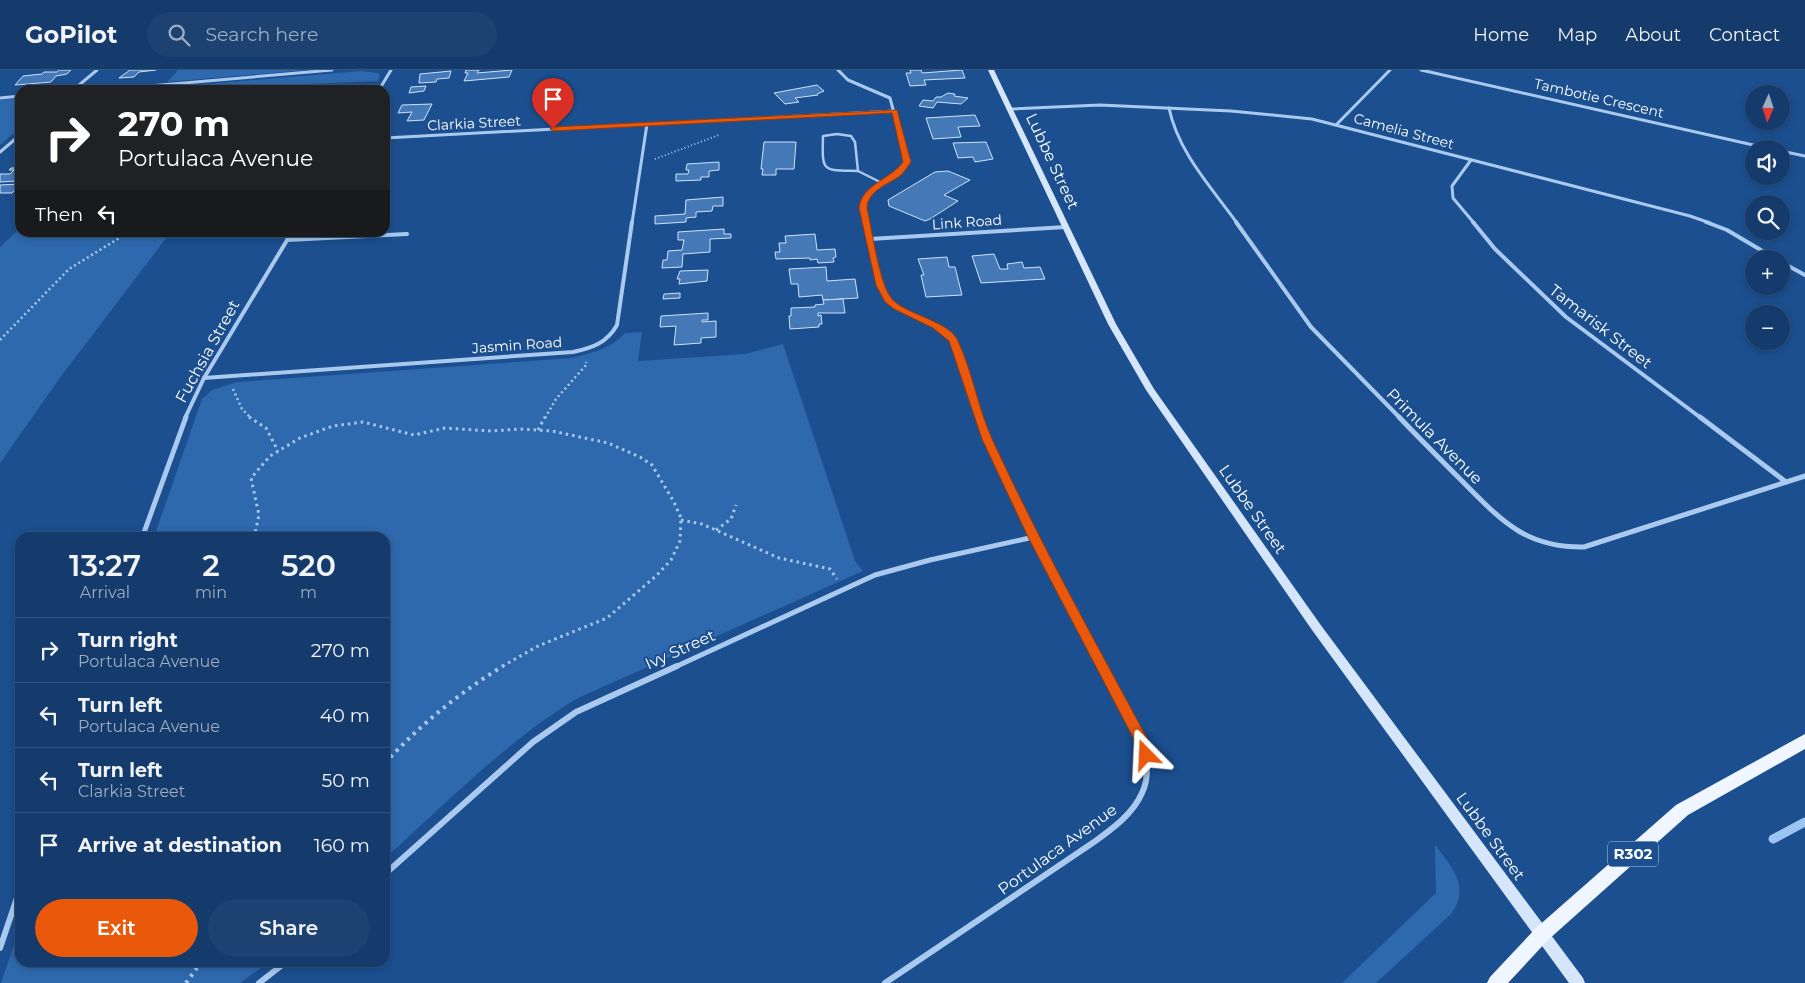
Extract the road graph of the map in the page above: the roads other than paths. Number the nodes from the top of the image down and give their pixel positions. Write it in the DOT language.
graph roads {
  1 [pos="96,70"];
  2 [pos="332,70"];
  3 [pos="391,70"];
  4 [pos="838,70"];
  5 [pos="991,70"];
  6 [pos="1390,70"];
  7 [pos="1421,70"];
  8 [pos="79,85"];
  9 [pos="160,85"];
  10 [pos="382,85"];
  11 [pos="15,96"];
  12 [pos="0,98"];
  13 [pos="1169,108"];
  14 [pos="1010,109"];
  15 [pos="894,111"];
  16 [pos="647,124"];
  17 [pos="1336,124"];
  18 [pos="390,138"];
  19 [pos="15,139"];
  20 [pos="1745,143"];
  21 [pos="0,152"];
  22 [pos="1790,153"];
  23 [pos="1805,156"];
  24 [pos="1471,160"];
  25 [pos="858,171"];
  26 [pos="882,183"];
  27 [pos="1066,227"];
  28 [pos="407,234"];
  29 [pos="390,235"];
  30 [pos="289,237"];
  31 [pos="347,237"];
  32 [pos="870,239"];
  33 [pos="287,240"];
  34 [pos="1761,250"];
  35 [pos="1790,267"];
  36 [pos="1805,276"];
  37 [pos="204,378"];
  38 [pos="1805,476"];
  39 [pos="1786,482"];
  40 [pos="144,532"];
  41 [pos="1034,537"];
  42 [pos="1805,741"];
  43 [pos="390,870"];
  44 [pos="15,904"];
  45 [pos="1542,934"];
  46 [pos="0,948"];
  47 [pos="280,967"];
  48 [pos="259,983"];
  49 [pos="885,983"];
  50 [pos="1496,983"];
  51 [pos="1578,983"];
  1 -- 8 [label="street"];
  2 -- 9 [label="street"];
  3 -- 10 [label="street"];
  4 -- 15 [label="street, Portulaca Avenue"];
  5 -- 14 [label="main road, Lubbe Street"];
  6 -- 17 [label="street"];
  7 -- 20 [label="street, Tambotie Crescent"];
  11 -- 12 [label="street"];
  13 -- 14 [label="street, Camelia Street"];
  13 -- 17 [label="street, Camelia Street"];
  13 -- 39 [label="street, Primula Avenue"];
  14 -- 27 [label="main road, Lubbe Street"];
  15 -- 16 [label="street, Clarkia Street"];
  15 -- 26 [label="street, Portulaca Avenue"];
  16 -- 18 [label="street, Clarkia Street"];
  16 -- 37 [label="street, Jasmin Road"];
  17 -- 24 [label="street, Camelia Street"];
  19 -- 21 [label="street"];
  22 -- 23 [label="street"];
  24 -- 34 [label="street, Camelia Street"];
  24 -- 39 [label="street, Tamarisk Street"];
  25 -- 25 [label="lane"];
  25 -- 26 [label="lane"];
  26 -- 32 [label="street, Portulaca Avenue"];
  27 -- 32 [label="street, Link Road"];
  27 -- 45 [label="main road, Lubbe Street"];
  28 -- 29 [label="street"];
  30 -- 33 [label="street, Fuchsia Street"];
  31 -- 33 [label="street"];
  32 -- 41 [label="street, Portulaca Avenue"];
  33 -- 37 [label="street, Fuchsia Street"];
  35 -- 36 [label="street"];
  37 -- 40 [label="street, Fuchsia Street"];
  38 -- 39 [label="street, Primula Avenue"];
  41 -- 43 [label="street, Ivy Street"];
  41 -- 49 [label="street, Portulaca Avenue"];
  42 -- 45 [label="main road, R302"];
  44 -- 46 [label="street"];
  45 -- 50 [label="main road, R302"];
  45 -- 51 [label="main road, Lubbe Street"];
  47 -- 48 [label="street"];
}
